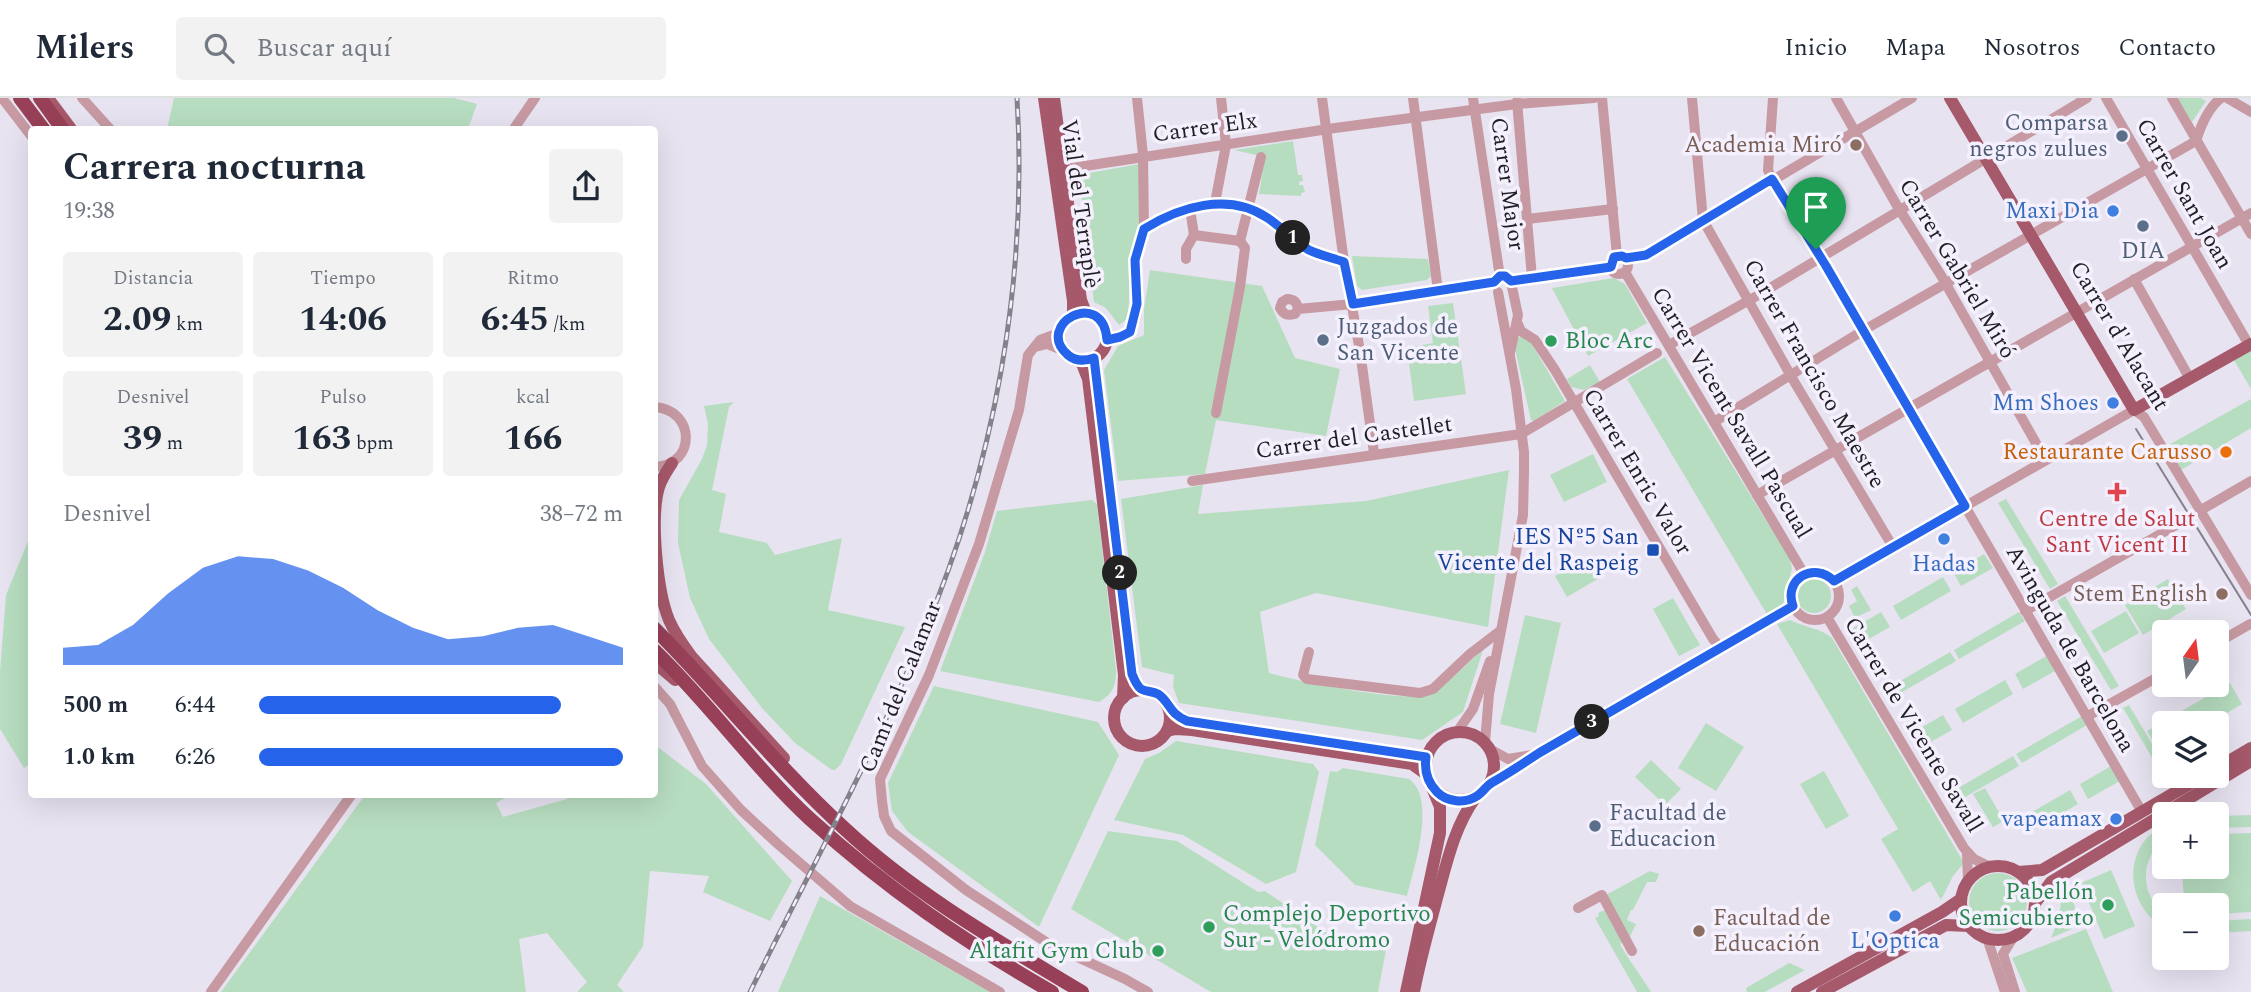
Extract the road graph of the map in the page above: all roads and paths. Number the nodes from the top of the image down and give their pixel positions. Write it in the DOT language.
graph roads {
  1 [pos="2,98"];
  2 [pos="20,98"];
  3 [pos="40,98"];
  4 [pos="47,98"];
  5 [pos="82,98"];
  6 [pos="535,98"];
  7 [pos="1044,98"];
  8 [pos="1054,98"];
  9 [pos="1137,98"];
  10 [pos="1221,98"];
  11 [pos="1322,98"];
  12 [pos="1413,98"];
  13 [pos="1473,98"];
  14 [pos="1594,98"];
  15 [pos="1602,98"];
  16 [pos="1692,98"];
  17 [pos="1773,98"];
  18 [pos="1836,98"];
  19 [pos="1912,98"];
  20 [pos="1950,98"];
  21 [pos="2087,98"];
  22 [pos="2106,98"];
  23 [pos="2172,98"];
  24 [pos="2221,98"];
  25 [pos="2227,98"];
  26 [pos="1517,101"];
  27 [pos="1475,110"];
  28 [pos="2251,112"];
  29 [pos="1416,118"];
  30 [pos="41,126"];
  31 [pos="61,126"];
  32 [pos="69,126"];
  33 [pos="107,126"];
  34 [pos="516,126"];
  35 [pos="1327,129"];
  36 [pos="1856,131"];
  37 [pos="28,132"];
  38 [pos="2196,141"];
  39 [pos="1226,145"];
  40 [pos="1143,155"];
  41 [pos="1261,157"];
  42 [pos="1986,158"];
  43 [pos="2147,167"];
  44 [pos="1065,169"];
  45 [pos="1772,179"];
  46 [pos="1215,203"];
  47 [pos="1250,208"];
  48 [pos="1190,209"];
  49 [pos="1613,209"];
  50 [pos="1899,209"];
  51 [pos="2246,215"];
  52 [pos="1527,219"];
  53 [pos="1703,220"];
  54 [pos="1144,229"];
  55 [pos="2251,234"];
  56 [pos="1194,235"];
  57 [pos="2032,235"];
  58 [pos="1240,241"];
  59 [pos="2192,246"];
  60 [pos="1821,256"];
  61 [pos="1622,257"];
  62 [pos="1186,259"];
  63 [pos="1344,262"];
  64 [pos="1611,267"];
  65 [pos="1625,272"];
  66 [pos="1532,278"];
  67 [pos="2134,279"];
  68 [pos="1497,284"];
  69 [pos="1512,284"];
  70 [pos="1945,284"];
  71 [pos="1438,291"];
  72 [pos="1749,300"];
  73 [pos="1353,304"];
  74 [pos="1298,309"];
  75 [pos="1079,314"];
  76 [pos="2071,314"];
  77 [pos="1517,322"];
  78 [pos="1864,330"];
  79 [pos="1059,333"];
  80 [pos="1107,340"];
  81 [pos="2250,344"];
  82 [pos="1668,345"];
  83 [pos="1034,347"];
  84 [pos="1064,351"];
  85 [pos="1657,353"];
  86 [pos="1509,357"];
  87 [pos="1088,359"];
  88 [pos="1990,361"];
  89 [pos="1790,374"];
  90 [pos="2190,379"];
  91 [pos="1573,403"];
  92 [pos="1909,407"];
  93 [pos="658,408"];
  94 [pos="2134,410"];
  95 [pos="1216,413"];
  96 [pos="1714,422"];
  97 [pos="1521,434"];
  98 [pos="1836,449"];
  99 [pos="1374,453"];
  100 [pos="2045,459"];
  101 [pos="672,463"];
  102 [pos="658,466"];
  103 [pos="1192,481"];
  104 [pos="2251,481"];
  105 [pos="658,490"];
  106 [pos="1757,495"];
  107 [pos="1965,506"];
  108 [pos="2201,510"];
  109 [pos="2185,520"];
  110 [pos="1893,547"];
  111 [pos="1804,574"];
  112 [pos="658,578"];
  113 [pos="1834,581"];
  114 [pos="2251,595"];
  115 [pos="1793,606"];
  116 [pos="2025,611"];
  117 [pos="1827,617"];
  118 [pos="2250,624"];
  119 [pos="1500,631"];
  120 [pos="658,632"];
  121 [pos="2230,636"];
  122 [pos="1721,648"];
  123 [pos="1309,652"];
  124 [pos="658,654"];
  125 [pos="658,666"];
  126 [pos="2152,680"];
  127 [pos="658,690"];
  128 [pos="1142,690"];
  129 [pos="1123,698"];
  130 [pos="1168,707"];
  131 [pos="2088,716"];
  132 [pos="1167,731"];
  133 [pos="1457,732"];
  134 [pos="1487,746"];
  135 [pos="2251,748"];
  136 [pos="1539,753"];
  137 [pos="1426,757"];
  138 [pos="2229,761"];
  139 [pos="2251,761"];
  140 [pos="1429,780"];
  141 [pos="1490,783"];
  142 [pos="2183,788"];
  143 [pos="1475,797"];
  144 [pos="349,798"];
  145 [pos="823,808"];
  146 [pos="2142,812"];
  147 [pos="1967,853"];
  148 [pos="1990,867"];
  149 [pos="2018,872"];
  150 [pos="1968,881"];
  151 [pos="886,883"];
  152 [pos="1961,899"];
  153 [pos="2035,903"];
  154 [pos="1578,908"];
  155 [pos="1969,926"];
  156 [pos="2014,936"];
  157 [pos="1987,938"];
  158 [pos="1632,951"];
  159 [pos="211,992"];
  160 [pos="1000,992"];
  161 [pos="1052,992"];
  162 [pos="1082,992"];
  163 [pos="1148,992"];
  164 [pos="1406,992"];
  165 [pos="1414,992"];
  166 [pos="1797,992"];
  167 [pos="1822,992"];
  168 [pos="2004,992"];
  169 [pos="2015,992"];
  1 -- 37 [label="street"];
  2 -- 30 [label="highway"];
  3 -- 31 [label="highway"];
  4 -- 32 [label="main road"];
  5 -- 33 [label="street"];
  6 -- 34 [label="street"];
  7 -- 75 [label="main road, Vial del Terraplè"];
  8 -- 44 [label="main road, Vial del Terraplè"];
  9 -- 40 [label="street"];
  10 -- 39 [label="street"];
  11 -- 35 [label="street"];
  12 -- 29 [label="street"];
  13 -- 27 [label="street, Carrer Major"];
  14 -- 26 [label="street, Carrer Elx"];
  15 -- 49 [label="street"];
  16 -- 53 [label="street"];
  17 -- 45 [label="street"];
  18 -- 36 [label="street, Carrer Gabriel Miró"];
  19 -- 36 [label="street"];
  20 -- 42 [label="main road, Carrer d'Alacant"];
  21 -- 42 [label="street"];
  22 -- 43 [label="street, Carrer Sant Joan"];
  23 -- 38 [label="street"];
  24 -- 38 [label="street"];
  25 -- 28 [label="street"];
  26 -- 27 [label="street, Carrer Elx"];
  26 -- 52 [label="street"];
  27 -- 29 [label="street, Carrer Elx"];
  27 -- 68 [label="street, Carrer Major"];
  29 -- 35 [label="street, Carrer Elx"];
  29 -- 71 [label="street"];
  35 -- 39 [label="street, Carrer Elx"];
  35 -- 63 [label="street"];
  36 -- 45 [label="street"];
  36 -- 50 [label="street, Carrer Gabriel Miró"];
  38 -- 43 [label="street"];
  38 -- 51 [label="street"];
  39 -- 40 [label="street, Carrer Elx"];
  39 -- 46 [label="street"];
  40 -- 44 [label="street, Carrer Elx"];
  40 -- 54 [label="street"];
  41 -- 47 [label="street"];
  42 -- 50 [label="street"];
  42 -- 57 [label="main road, Carrer d'Alacant"];
  43 -- 57 [label="street"];
  43 -- 59 [label="street, Carrer Sant Joan"];
  44 -- 75 [label="main road, Vial del Terraplè"];
  45 -- 53 [label="street"];
  45 -- 60 [label="street, Avinguda de Barcelona"];
  46 -- 47 [label="street"];
  46 -- 48 [label="street"];
  47 -- 58 [label="street"];
  47 -- 63 [label="street"];
  48 -- 54 [label="street"];
  48 -- 56 [label="street"];
  49 -- 52 [label="street"];
  49 -- 61 [label="street"];
  50 -- 60 [label="street"];
  50 -- 70 [label="street, Carrer Gabriel Miró"];
  51 -- 55 [label="street"];
  51 -- 59 [label="street"];
  52 -- 66 [label="street"];
  53 -- 61 [label="street"];
  53 -- 72 [label="street, Carrer Francisco Maestre"];
  54 -- 80 [label="street"];
  56 -- 58 [label="street"];
  56 -- 62 [label="street"];
  57 -- 70 [label="street"];
  57 -- 76 [label="main road, Carrer d'Alacant"];
  58 -- 95 [label="street"];
  59 -- 67 [label="street"];
  59 -- 81 [label="street, Carrer Sant Joan"];
  60 -- 72 [label="street"];
  60 -- 78 [label="street, Avinguda de Barcelona"];
  61 -- 64 [label="street"];
  61 -- 65 [label="street"];
  63 -- 73 [label="street"];
  64 -- 65 [label="street"];
  64 -- 66 [label="street"];
  65 -- 82 [label="street, Carrer Vicent Savall Pascual"];
  66 -- 69 [label="street"];
  67 -- 76 [label="street"];
  67 -- 90 [label="street"];
  68 -- 69 [label="street"];
  68 -- 69 [label="street"];
  68 -- 71 [label="street"];
  68 -- 86 [label="street, Carrer Major"];
  69 -- 77 [label="street, Carrer Major"];
  70 -- 78 [label="street"];
  70 -- 88 [label="street, Carrer Gabriel Miró"];
  71 -- 73 [label="street"];
  72 -- 82 [label="street"];
  72 -- 89 [label="street, Carrer Francisco Maestre"];
  73 -- 74 [label="street"];
  73 -- 99 [label="street"];
  75 -- 79 [label="main road"];
  75 -- 80 [label="main road"];
  76 -- 88 [label="street"];
  76 -- 94 [label="main road, Carrer d'Alacant"];
  77 -- 86 [label="street, Carrer Major"];
  77 -- 91 [label="street, Carrer Enric Valor"];
  78 -- 89 [label="street"];
  78 -- 92 [label="street, Avinguda de Barcelona"];
  79 -- 83 [label="street"];
  79 -- 84 [label="main road"];
  80 -- 87 [label="main road"];
  81 -- 90 [label="main road"];
  82 -- 96 [label="street, Carrer Vicent Savall Pascual"];
  83 -- 84 [label="street"];
  83 -- 163 [label="street, Camí del Calamar"];
  84 -- 87 [label="main road"];
  85 -- 91 [label="street"];
  86 -- 97 [label="street, Carrer Major"];
  87 -- 128 [label="main road"];
  87 -- 129 [label="main road"];
  88 -- 92 [label="street"];
  88 -- 100 [label="street, Carrer Gabriel Miró"];
  89 -- 96 [label="street"];
  89 -- 98 [label="street, Carrer Francisco Maestre"];
  90 -- 94 [label="main road"];
  91 -- 97 [label="street"];
  91 -- 122 [label="street, Carrer Enric Valor"];
  92 -- 98 [label="street"];
  92 -- 107 [label="street, Avinguda de Barcelona"];
  93 -- 101 [label="street"];
  94 -- 100 [label="street"];
  94 -- 108 [label="street, Carrer d'Alacant"];
  96 -- 106 [label="street, Carrer Vicent Savall Pascual"];
  97 -- 99 [label="street, Carrer del Castellet"];
  97 -- 119 [label="street, Carrer Major"];
  98 -- 106 [label="street"];
  98 -- 110 [label="street, Carrer Francisco Maestre"];
  99 -- 103 [label="street, Carrer del Castellet"];
  100 -- 107 [label="street"];
  101 -- 102 [label="street"];
  101 -- 105 [label="main road"];
  104 -- 108 [label="street"];
  106 -- 111 [label="street, Carrer Vicent Savall Pascual"];
  107 -- 110 [label="street"];
  107 -- 116 [label="street, Avinguda de Barcelona"];
  108 -- 114 [label="street, Carrer d'Alacant"];
  109 -- 116 [label="street"];
  110 -- 113 [label="street"];
  111 -- 113 [label="street"];
  111 -- 115 [label="street"];
  112 -- 145 [label="main road"];
  113 -- 117 [label="street"];
  115 -- 117 [label="street"];
  115 -- 122 [label="street"];
  116 -- 131 [label="street, Avinguda de Barcelona"];
  117 -- 147 [label="street, Carrer de Vicente Savall"];
  118 -- 121 [label="street"];
  119 -- 123 [label="street"];
  119 -- 133 [label="street, Carrer Major"];
  119 -- 134 [label="street, Carrer Major"];
  120 -- 145 [label="highway"];
  122 -- 136 [label="street"];
  124 -- 151 [label="highway"];
  125 -- 151 [label="main road"];
  126 -- 131 [label="street"];
  127 -- 160 [label="street"];
  128 -- 129 [label="main road"];
  128 -- 130 [label="main road"];
  129 -- 132 [label="main road"];
  130 -- 132 [label="main road"];
  130 -- 137 [label="main road"];
  131 -- 146 [label="street, Avinguda de Barcelona"];
  132 -- 140 [label="main road"];
  133 -- 134 [label="main road"];
  133 -- 137 [label="main road"];
  134 -- 136 [label="street"];
  134 -- 141 [label="main road"];
  135 -- 138 [label="main road"];
  136 -- 141 [label="street"];
  137 -- 140 [label="main road"];
  139 -- 153 [label="main road"];
  140 -- 143 [label="main road"];
  140 -- 164 [label="main road"];
  141 -- 143 [label="main road"];
  142 -- 146 [label="main road"];
  143 -- 165 [label="main road"];
  144 -- 159 [label="street"];
  145 -- 162 [label="highway"];
  146 -- 149 [label="main road"];
  147 -- 148 [label="street"];
  147 -- 150 [label="street"];
  148 -- 149 [label="main road"];
  148 -- 150 [label="main road"];
  149 -- 153 [label="main road"];
  150 -- 152 [label="main road"];
  151 -- 161 [label="highway"];
  152 -- 155 [label="main road"];
  152 -- 166 [label="main road"];
  153 -- 156 [label="main road"];
  154 -- 158 [label="street"];
  155 -- 157 [label="main road"];
  155 -- 167 [label="main road"];
  156 -- 157 [label="main road"];
  156 -- 169 [label="street"];
  157 -- 168 [label="street"];
}
